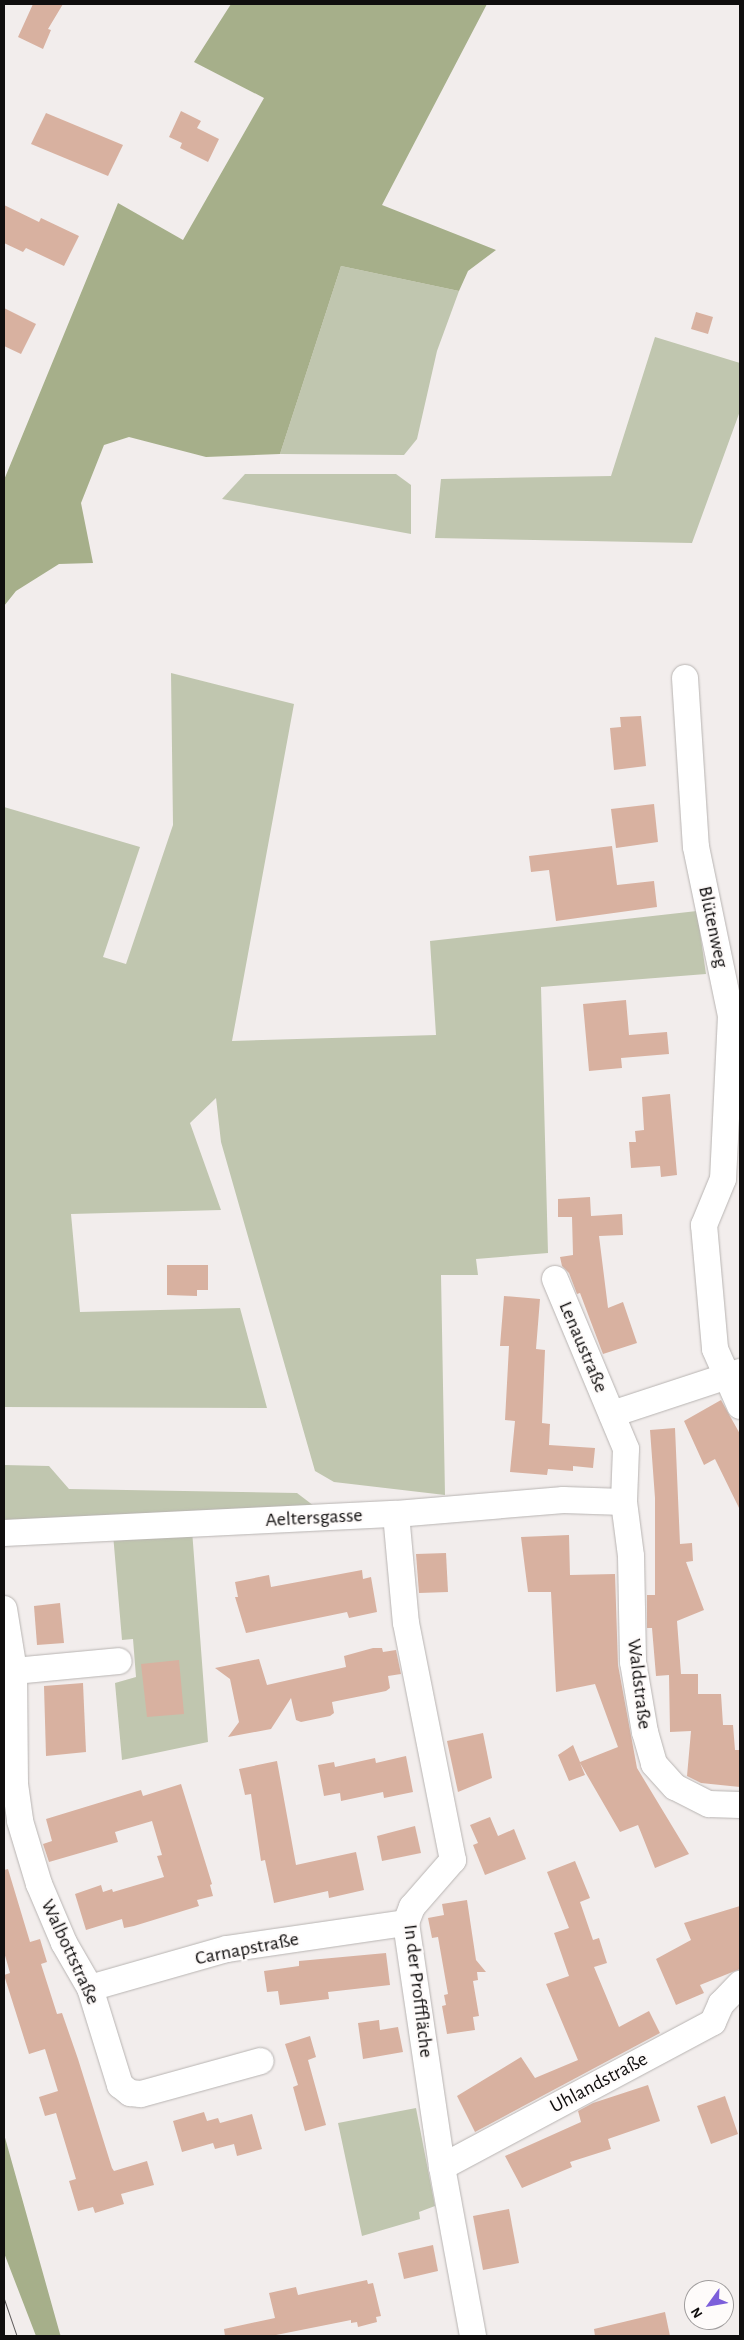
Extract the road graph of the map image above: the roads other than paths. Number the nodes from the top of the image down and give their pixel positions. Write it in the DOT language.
graph roads {
  1 [pos="685,678"];
  2 [pos="555,1279"];
  3 [pos="732,1374"];
  4 [pos="740,1406"];
  5 [pos="612,1414"];
  6 [pos="624,1502"];
  7 [pos="396,1514"];
  8 [pos="4,1533"];
  9 [pos="4,1609"];
  10 [pos="119,1661"];
  11 [pos="14,1671"];
  12 [pos="740,1805"];
  13 [pos="406,1923"];
  14 [pos="740,1984"];
  15 [pos="90,1988"];
  16 [pos="261,2061"];
  17 [pos="442,2167"];
  18 [pos="473,2336"];
  1 -- 3 [label="street, Blütenweg"];
  2 -- 5 [label="street, Lenaustraße"];
  3 -- 4 [label="street, Blütenweg"];
  3 -- 5 [label="street, Lenaustraße"];
  5 -- 6 [label="street, Lenaustraße"];
  6 -- 7 [label="street, Aeltersgasse"];
  6 -- 12 [label="street, Waldstraße"];
  7 -- 8 [label="street, Aeltersgasse"];
  7 -- 13 [label="street, In der Profffläche"];
  9 -- 11 [label="street, Walbottstraße"];
  10 -- 11 [label="street"];
  11 -- 15 [label="street, Walbottstraße"];
  13 -- 15 [label="street, Carnapstraße"];
  13 -- 17 [label="street, In der Profffläche"];
  14 -- 17 [label="street, Uhlandstraße"];
  15 -- 16 [label="street, Walbottstraße"];
  17 -- 18 [label="street, In der Profffläche"];
}
